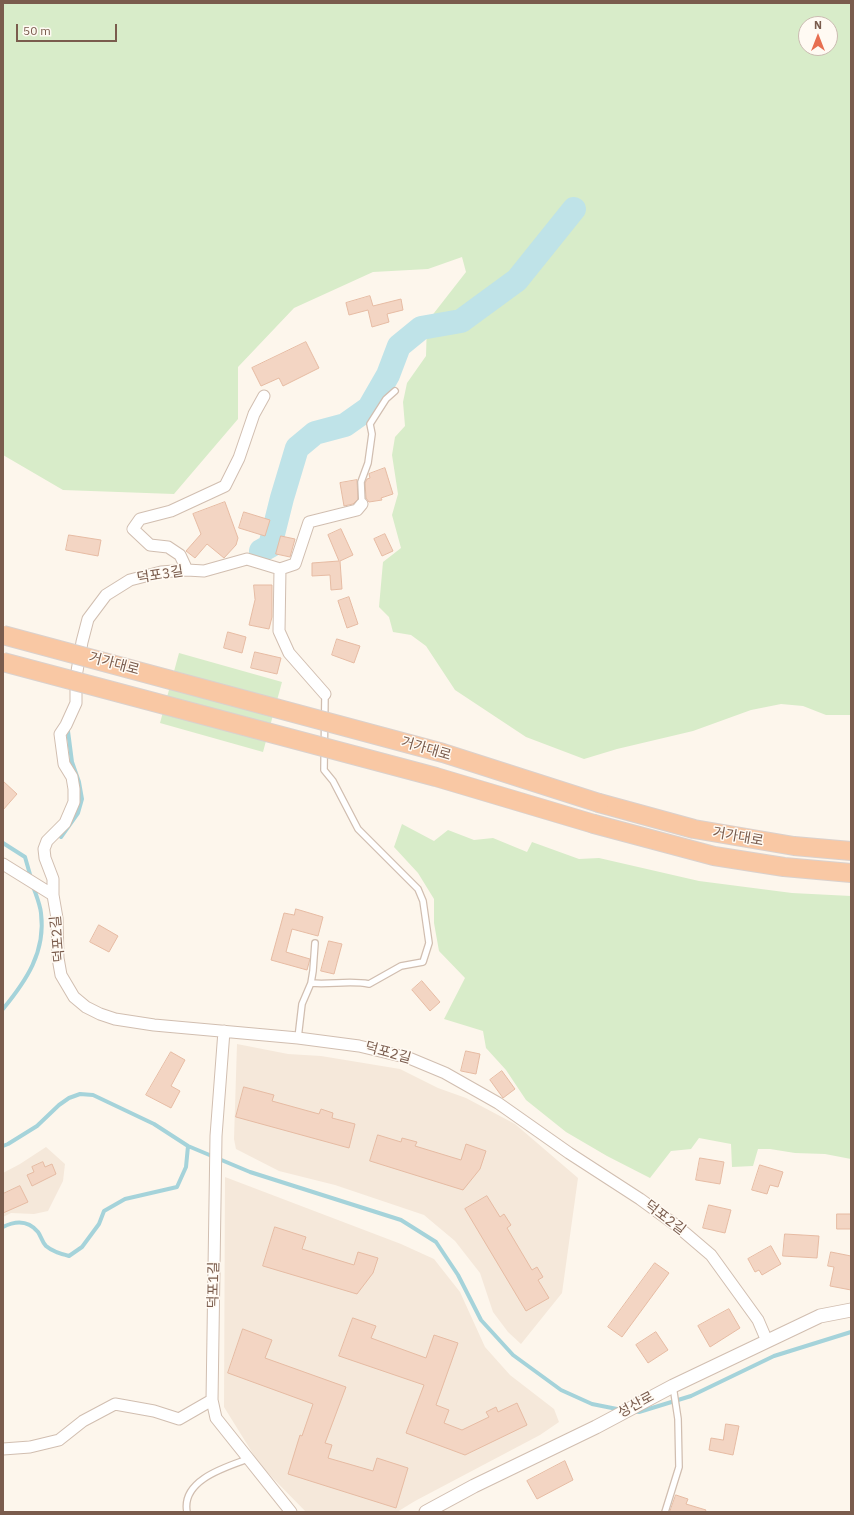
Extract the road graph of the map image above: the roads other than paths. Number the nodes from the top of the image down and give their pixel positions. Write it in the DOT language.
graph roads {
  1 [pos="396,391"];
  2 [pos="264,396"];
  3 [pos="362,504"];
  4 [pos="280,569"];
  5 [pos="187,570"];
  6 [pos="3,635"];
  7 [pos="3,662"];
  8 [pos="325,694"];
  9 [pos="851,851"];
  10 [pos="3,864"];
  11 [pos="851,873"];
  12 [pos="53,895"];
  13 [pos="315,943"];
  14 [pos="311,983"];
  15 [pos="224,1031"];
  16 [pos="298,1038"];
  17 [pos="851,1310"];
  18 [pos="767,1341"];
  19 [pos="673,1386"];
  20 [pos="212,1400"];
  21 [pos="3,1448"];
  22 [pos="249,1458"];
  23 [pos="434,1510"];
  24 [pos="187,1512"];
  25 [pos="291,1512"];
  26 [pos="665,1512"];
  1 -- 3 [label="lane"];
  2 -- 5 [label="street"];
  3 -- 4 [label="street"];
  4 -- 5 [label="street, 덕포3길"];
  4 -- 8 [label="street"];
  5 -- 12 [label="street, 덕포3길"];
  6 -- 9 [label="highway, 거가대로, bridge"];
  7 -- 11 [label="highway, 거가대로, bridge"];
  8 -- 14 [label="lane"];
  10 -- 12 [label="street, 덕포2길"];
  12 -- 15 [label="street, 덕포2길"];
  13 -- 14 [label="lane"];
  14 -- 16 [label="lane"];
  15 -- 16 [label="street, 덕포2길"];
  15 -- 20 [label="street, 덕포1길"];
  16 -- 18 [label="street, 덕포2길"];
  17 -- 18 [label="street, 성산로"];
  18 -- 19 [label="street, 성산로"];
  19 -- 23 [label="street, 성산로"];
  19 -- 26 [label="lane"];
  20 -- 21 [label="street"];
  20 -- 22 [label="street, 덕포1길"];
  22 -- 24 [label="lane"];
  22 -- 25 [label="street, 덕포1길"];
}
